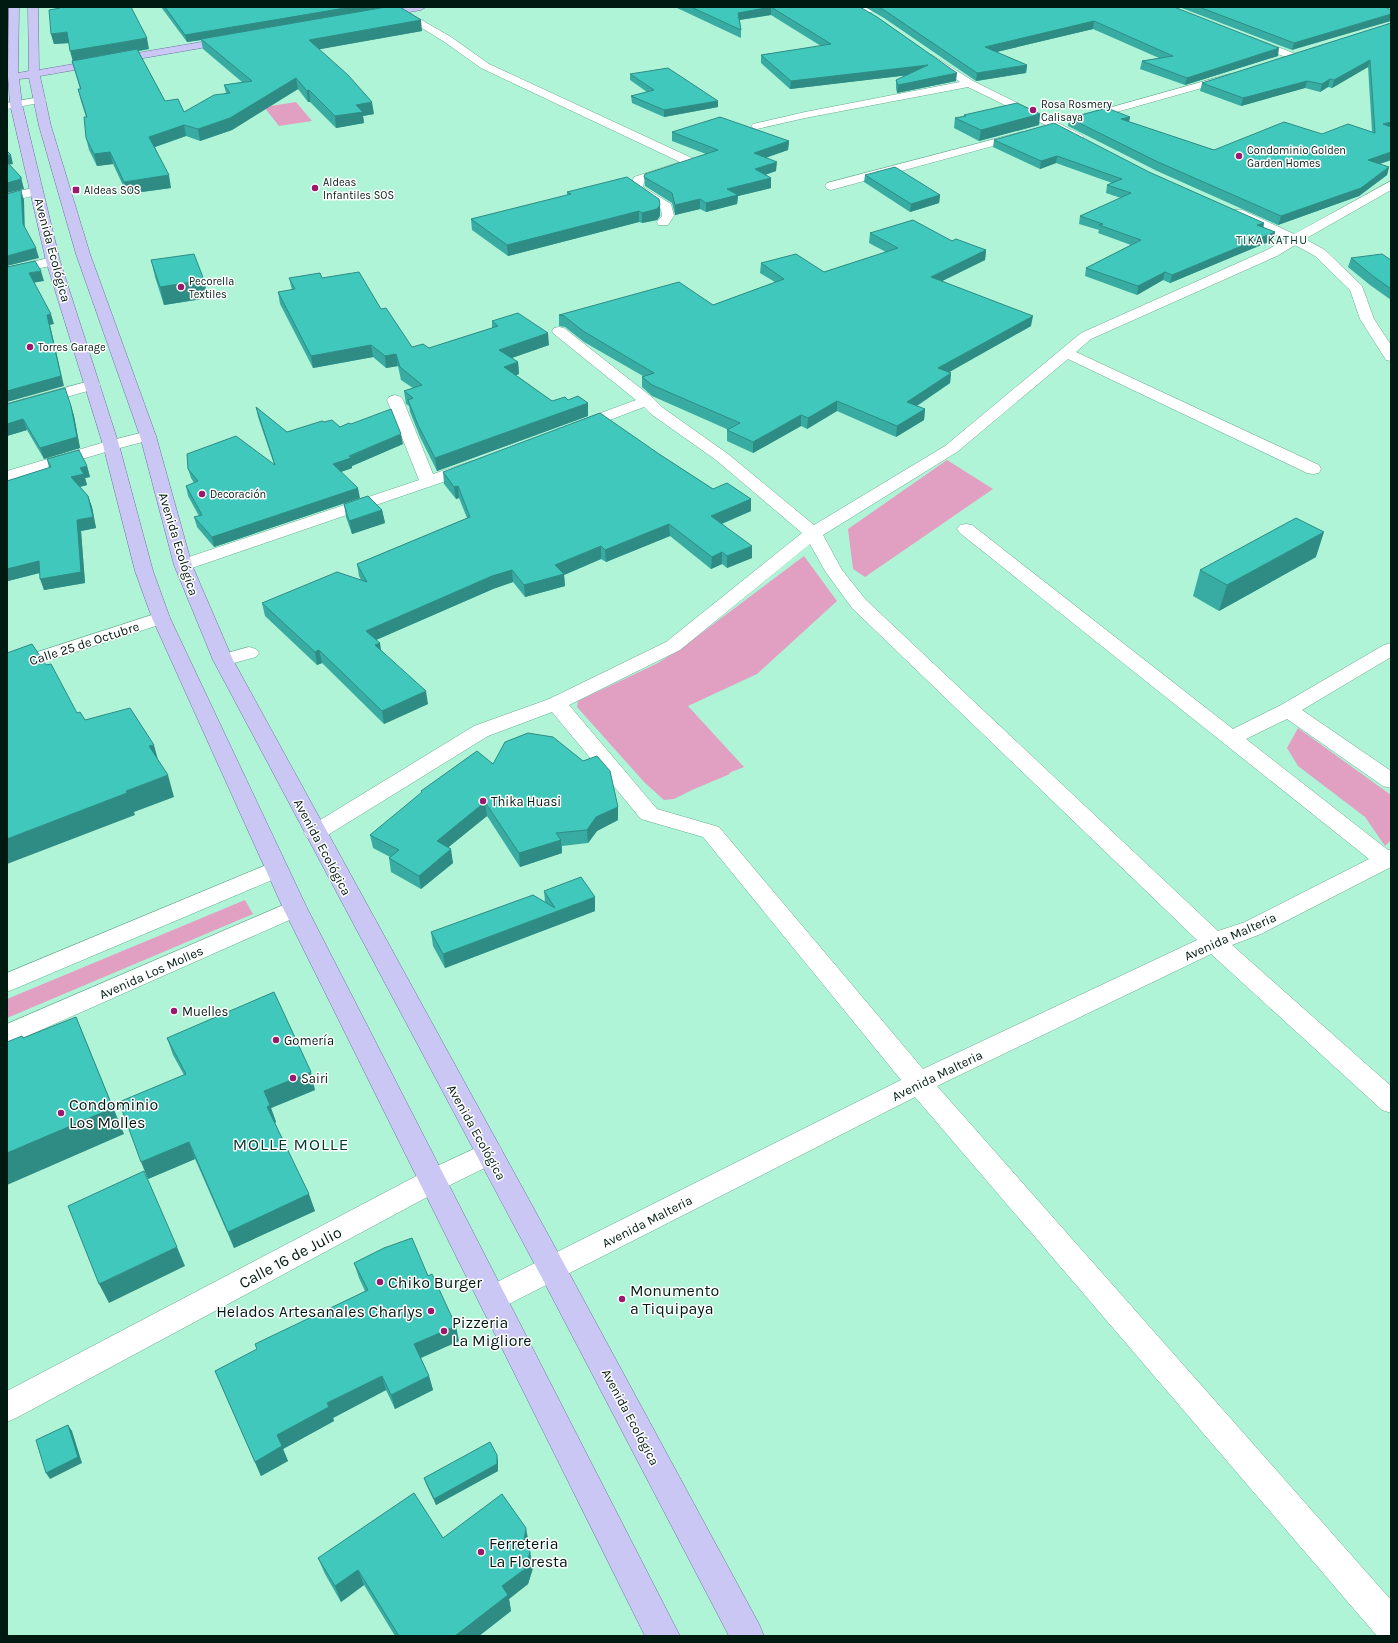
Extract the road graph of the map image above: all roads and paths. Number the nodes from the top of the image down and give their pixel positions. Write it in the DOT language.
graph roads {
  1 [pos="14,7"];
  2 [pos="33,7"];
  3 [pos="421,7"];
  4 [pos="880,7"];
  5 [pos="859,9"];
  6 [pos="399,10"];
  7 [pos="368,16"];
  8 [pos="874,18"];
  9 [pos="10,33"];
  10 [pos="1240,36"];
  11 [pos="237,39"];
  12 [pos="926,54"];
  13 [pos="1278,61"];
  14 [pos="1243,72"];
  15 [pos="34,74"];
  16 [pos="13,76"];
  17 [pos="969,83"];
  18 [pos="40,100"];
  19 [pos="11,105"];
  20 [pos="757,126"];
  21 [pos="1056,126"];
  22 [pos="1090,144"];
  23 [pos="831,186"];
  24 [pos="1391,186"];
  25 [pos="37,191"];
  26 [pos="7,198"];
  27 [pos="1223,207"];
  28 [pos="663,222"];
  29 [pos="1295,239"];
  30 [pos="53,261"];
  31 [pos="7,272"];
  32 [pos="559,331"];
  33 [pos="1067,353"];
  34 [pos="1391,357"];
  35 [pos="93,385"];
  36 [pos="396,400"];
  37 [pos="647,401"];
  38 [pos="7,409"];
  39 [pos="560,433"];
  40 [pos="148,436"];
  41 [pos="111,445"];
  42 [pos="487,461"];
  43 [pos="1313,469"];
  44 [pos="7,476"];
  45 [pos="428,482"];
  46 [pos="966,529"];
  47 [pos="813,533"];
  48 [pos="183,566"];
  49 [pos="161,618"];
  50 [pos="1391,648"];
  51 [pos="249,653"];
  52 [pos="223,660"];
  53 [pos="7,668"];
  54 [pos="556,703"];
  55 [pos="1288,710"];
  56 [pos="1231,738"];
  57 [pos="1391,781"];
  58 [pos="315,833"];
  59 [pos="1388,859"];
  60 [pos="276,869"];
  61 [pos="295,908"];
  62 [pos="1214,942"];
  63 [pos="7,983"];
  64 [pos="7,1034"];
  65 [pos="919,1083"];
  66 [pos="1391,1102"];
  67 [pos="489,1154"];
  68 [pos="434,1180"];
  69 [pos="552,1269"];
  70 [pos="493,1298"];
  71 [pos="7,1407"];
  72 [pos="1391,1626"];
  73 [pos="663,1636"];
  74 [pos="747,1636"];
  1 -- 9 [label="main road, Avenida Ecológica"];
  2 -- 15 [label="main road, Avenida Ecológica"];
  3 -- 6 [label="main road"];
  4 -- 5 [label="street"];
  5 -- 8 [label="street"];
  6 -- 7 [label="main road"];
  6 -- 28 [label="street"];
  9 -- 16 [label="main road, Avenida Ecológica"];
  10 -- 13 [label="street"];
  11 -- 15 [label="main road"];
  12 -- 17 [label="street"];
  14 -- 21 [label="street"];
  15 -- 16 [label="main road"];
  15 -- 18 [label="main road, Avenida Ecológica"];
  16 -- 19 [label="main road, Avenida Ecológica"];
  17 -- 20 [label="street"];
  17 -- 21 [label="street"];
  18 -- 19 [label="street"];
  18 -- 40 [label="main road, Avenida Ecológica"];
  19 -- 25 [label="main road, Avenida Ecológica"];
  21 -- 22 [label="street"];
  21 -- 23 [label="street"];
  24 -- 29 [label="street"];
  25 -- 26 [label="street"];
  25 -- 30 [label="main road, Avenida Ecológica"];
  27 -- 29 [label="street"];
  29 -- 33 [label="street"];
  29 -- 34 [label="street"];
  30 -- 31 [label="street"];
  30 -- 35 [label="main road, Avenida Ecológica"];
  32 -- 37 [label="street"];
  33 -- 43 [label="street"];
  33 -- 47 [label="street"];
  35 -- 38 [label="street"];
  35 -- 41 [label="main road, Avenida Ecológica"];
  36 -- 45 [label="street"];
  37 -- 39 [label="street"];
  37 -- 47 [label="street"];
  40 -- 41 [label="street"];
  40 -- 48 [label="main road, Avenida Ecológica"];
  41 -- 44 [label="street"];
  41 -- 49 [label="main road, Avenida Ecológica"];
  42 -- 45 [label="street"];
  45 -- 48 [label="street"];
  46 -- 56 [label="street, Avenida Malteria"];
  47 -- 54 [label="street"];
  47 -- 62 [label="street"];
  48 -- 52 [label="main road, Avenida Ecológica"];
  49 -- 53 [label="street, Calle 25 de Octubre"];
  49 -- 60 [label="main road, Avenida Ecológica"];
  50 -- 55 [label="street"];
  51 -- 52 [label="street"];
  52 -- 58 [label="main road, Avenida Ecológica"];
  54 -- 58 [label="street"];
  54 -- 65 [label="street"];
  55 -- 56 [label="street"];
  55 -- 57 [label="street"];
  56 -- 59 [label="street, Avenida Malteria"];
  58 -- 67 [label="main road, Avenida Ecológica"];
  59 -- 62 [label="street, Avenida Malteria"];
  60 -- 61 [label="main road, Avenida Ecológica"];
  60 -- 63 [label="street"];
  61 -- 64 [label="street, Avenida Los Molles"];
  61 -- 68 [label="main road, Avenida Ecológica"];
  62 -- 65 [label="street, Avenida Malteria"];
  62 -- 66 [label="street"];
  65 -- 69 [label="street, Avenida Malteria"];
  65 -- 72 [label="street"];
  67 -- 68 [label="street, Calle 16 de Julio"];
  67 -- 69 [label="main road, Avenida Ecológica"];
  68 -- 70 [label="main road, Avenida Ecológica"];
  68 -- 71 [label="street, Calle 16 de Julio"];
  69 -- 70 [label="street, Avenida Malteria"];
  69 -- 74 [label="main road, Avenida Ecológica"];
  70 -- 73 [label="main road, Avenida Ecológica"];
}
